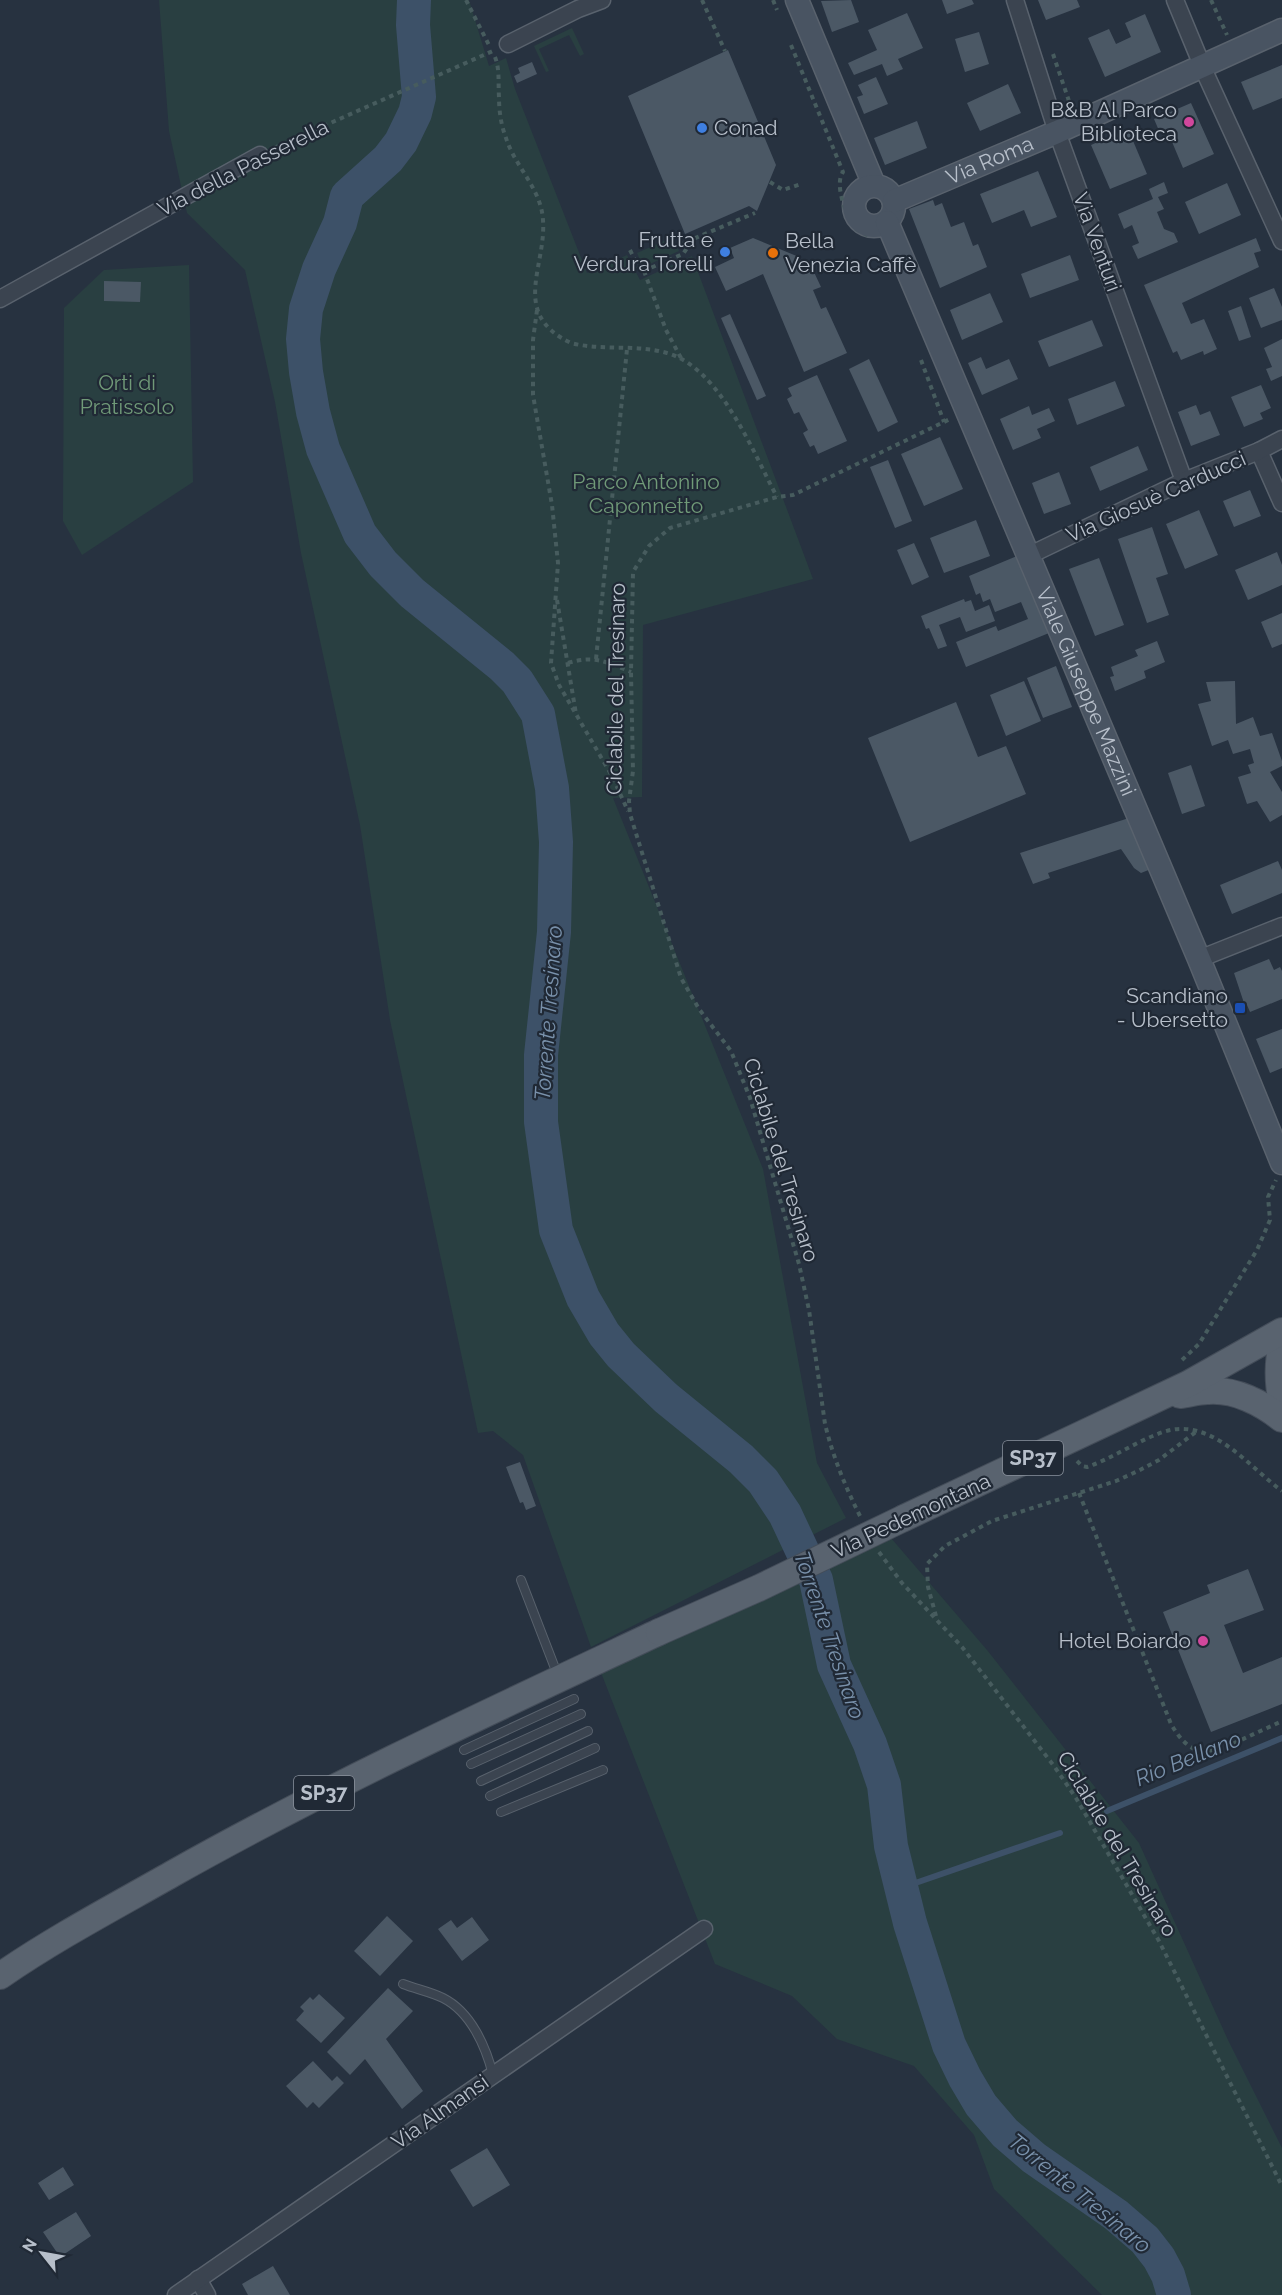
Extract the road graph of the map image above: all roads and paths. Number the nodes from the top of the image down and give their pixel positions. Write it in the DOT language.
graph roads {
  1 [pos="466,0"];
  2 [pos="602,0"];
  3 [pos="702,0"];
  4 [pos="773,0"];
  5 [pos="797,0"];
  6 [pos="1015,0"];
  7 [pos="1175,0"];
  8 [pos="1211,0"];
  9 [pos="777,11"];
  10 [pos="1282,30"];
  11 [pos="790,43"];
  12 [pos="508,44"];
  13 [pos="1050,45"];
  14 [pos="725,51"];
  15 [pos="493,52"];
  16 [pos="1234,52"];
  17 [pos="1203,66"];
  18 [pos="1067,127"];
  19 [pos="260,155"];
  20 [pos="770,182"];
  21 [pos="801,184"];
  22 [pos="874,185"];
  23 [pos="891,211"];
  24 [pos="754,213"];
  25 [pos="679,235"];
  26 [pos="693,239"];
  27 [pos="1282,241"];
  28 [pos="876,242"];
  29 [pos="630,250"];
  30 [pos="644,271"];
  31 [pos="0,299"];
  32 [pos="537,309"];
  33 [pos="627,348"];
  34 [pos="683,360"];
  35 [pos="944,422"];
  36 [pos="1282,439"];
  37 [pos="1259,451"];
  38 [pos="1184,482"];
  39 [pos="777,497"];
  40 [pos="1282,503"];
  41 [pos="1030,555"];
  42 [pos="556,593"];
  43 [pos="596,659"];
  44 [pos="568,663"];
  45 [pos="631,672"];
  46 [pos="578,718"];
  47 [pos="630,814"];
  48 [pos="1282,926"];
  49 [pos="1199,959"];
  50 [pos="1280,1170"];
  51 [pos="1282,1331"];
  52 [pos="1282,1345"];
  53 [pos="1176,1364"];
  54 [pos="1161,1397"];
  55 [pos="1282,1403"];
  56 [pos="1282,1419"];
  57 [pos="1197,1431"];
  58 [pos="1077,1461"];
  59 [pos="1282,1491"];
  60 [pos="1080,1493"];
  61 [pos="862,1520"];
  62 [pos="877,1549"];
  63 [pos="521,1580"];
  64 [pos="937,1618"];
  65 [pos="566,1689"];
  66 [pos="581,1714"];
  67 [pos="1282,1721"];
  68 [pos="588,1731"];
  69 [pos="595,1748"];
  70 [pos="464,1750"];
  71 [pos="471,1764"];
  72 [pos="603,1770"];
  73 [pos="481,1781"];
  74 [pos="490,1796"];
  75 [pos="501,1812"];
  76 [pos="704,1929"];
  77 [pos="0,1976"];
  78 [pos="403,1984"];
  79 [pos="493,2076"];
  80 [pos="1282,2186"];
  81 [pos="198,2279"];
  82 [pos="176,2295"];
  83 [pos="207,2295"];
  1 -- 15 [label="path"];
  2 -- 12 [label="street"];
  3 -- 14 [label="path"];
  4 -- 9 [label="path"];
  5 -- 22 [label="street, Viale Giuseppe Mazzini"];
  6 -- 18 [label="street, Via Venturi"];
  7 -- 17 [label="street"];
  8 -- 16 [label="path"];
  10 -- 16 [label="street, Via Roma"];
  11 -- 28 [label="path"];
  13 -- 18 [label="path"];
  15 -- 19 [label="path, Via della Passerella"];
  15 -- 32 [label="path"];
  16 -- 17 [label="street, Via Roma"];
  17 -- 18 [label="street, Via Roma"];
  17 -- 27 [label="street"];
  18 -- 23 [label="street, Via Roma"];
  18 -- 38 [label="street, Via Venturi"];
  19 -- 31 [label="street, Via della Passerella"];
  20 -- 21 [label="path"];
  22 -- 23 [label="street, Viale Giuseppe Mazzini"];
  22 -- 23 [label="street"];
  23 -- 41 [label="street, Viale Giuseppe Mazzini"];
  24 -- 26 [label="path"];
  25 -- 26 [label="path"];
  26 -- 30 [label="path"];
  29 -- 30 [label="path"];
  30 -- 34 [label="path"];
  32 -- 33 [label="path"];
  32 -- 42 [label="path"];
  33 -- 34 [label="path"];
  33 -- 43 [label="path"];
  34 -- 39 [label="path"];
  35 -- 39 [label="path, Ciclabile del Tresinaro"];
  36 -- 37 [label="street, Via Giosuè Carducci"];
  37 -- 38 [label="street, Via Giosuè Carducci"];
  37 -- 40 [label="street"];
  38 -- 41 [label="street, Via Giosuè Carducci"];
  39 -- 45 [label="path, Ciclabile del Tresinaro"];
  41 -- 49 [label="street, Viale Giuseppe Mazzini"];
  42 -- 44 [label="path"];
  42 -- 46 [label="path"];
  43 -- 44 [label="path"];
  43 -- 45 [label="path"];
  44 -- 46 [label="path"];
  45 -- 47 [label="path, Ciclabile del Tresinaro"];
  46 -- 47 [label="path"];
  47 -- 61 [label="path, Ciclabile del Tresinaro"];
  48 -- 49 [label="street"];
  49 -- 50 [label="street, Viale Giuseppe Mazzini"];
  50 -- 53 [label="path"];
  51 -- 54 [label="main road, Via Pedemontana / SP37"];
  52 -- 55 [label="main road"];
  54 -- 56 [label="main road, Via Pedemontana"];
  54 -- 65 [label="main road, Via Pedemontana / SP37, bridge"];
  57 -- 58 [label="path"];
  57 -- 59 [label="path"];
  57 -- 60 [label="path"];
  60 -- 64 [label="path"];
  60 -- 67 [label="path"];
  62 -- 64 [label="path, Ciclabile del Tresinaro"];
  63 -- 65 [label="lane"];
  64 -- 80 [label="path, Ciclabile del Tresinaro"];
  65 -- 70 [label="lane"];
  65 -- 77 [label="main road, SP37"];
  66 -- 71 [label="lane"];
  68 -- 73 [label="lane"];
  69 -- 74 [label="lane"];
  72 -- 75 [label="lane"];
  76 -- 79 [label="street, Via Almansi"];
  78 -- 79 [label="lane"];
  79 -- 81 [label="street, Via Almansi"];
  81 -- 82 [label="street, Via Almansi"];
  81 -- 83 [label="street"];
}
